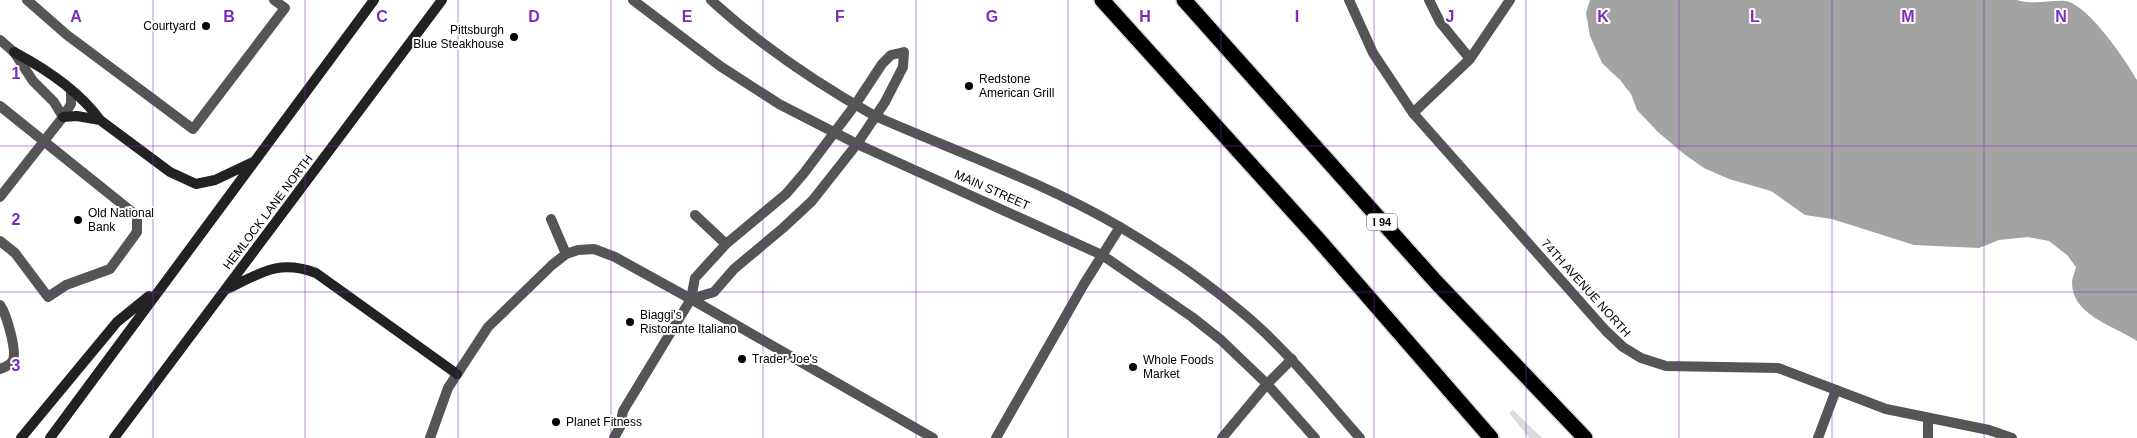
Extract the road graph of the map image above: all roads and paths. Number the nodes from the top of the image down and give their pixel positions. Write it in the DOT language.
graph roads {
  1 [pos="27,0"];
  2 [pos="274,0"];
  3 [pos="374,0"];
  4 [pos="442,0"];
  5 [pos="633,0"];
  6 [pos="710,0"];
  7 [pos="1102,0"];
  8 [pos="1184,0"];
  9 [pos="1349,0"];
  10 [pos="1428,0"];
  11 [pos="1510,0"];
  12 [pos="0,40"];
  13 [pos="14,52"];
  14 [pos="1470,59"];
  15 [pos="71,92"];
  16 [pos="855,105"];
  17 [pos="0,106"];
  18 [pos="1413,113"];
  19 [pos="875,116"];
  20 [pos="63,117"];
  21 [pos="100,120"];
  22 [pos="834,133"];
  23 [pos="44,142"];
  24 [pos="857,144"];
  25 [pos="254,162"];
  26 [pos="0,197"];
  27 [pos="695,215"];
  28 [pos="551,220"];
  29 [pos="1120,227"];
  30 [pos="0,241"];
  31 [pos="726,244"];
  32 [pos="566,254"];
  33 [pos="1102,255"];
  34 [pos="162,286"];
  35 [pos="226,290"];
  36 [pos="691,299"];
  37 [pos="0,305"];
  38 [pos="1292,360"];
  39 [pos="0,369"];
  40 [pos="457,374"];
  41 [pos="1267,384"];
  42 [pos="1836,390"];
  43 [pos="1928,418"];
  44 [pos="21,438"];
  45 [pos="50,438"];
  46 [pos="114,438"];
  47 [pos="430,438"];
  48 [pos="614,438"];
  49 [pos="933,438"];
  50 [pos="996,438"];
  51 [pos="1222,438"];
  52 [pos="1315,438"];
  53 [pos="1360,438"];
  54 [pos="1491,438"];
  55 [pos="1585,438"];
  56 [pos="1818,438"];
  57 [pos="1928,438"];
  58 [pos="2012,438"];
  1 -- 2 [label="street"];
  3 -- 25 [label="main road"];
  4 -- 35 [label="main road, HEMLOCK LANE NORTH"];
  5 -- 22 [label="street, MAIN STREET"];
  6 -- 16 [label="street, MAIN STREET"];
  7 -- 54 [label="highway"];
  8 -- 55 [label="highway, I 94"];
  9 -- 18 [label="street, 74TH AVENUE NORTH"];
  10 -- 14 [label="street"];
  11 -- 14 [label="street"];
  12 -- 13 [label="street"];
  13 -- 15 [label="main road"];
  13 -- 20 [label="street"];
  14 -- 18 [label="street"];
  15 -- 20 [label="street"];
  15 -- 21 [label="main road"];
  16 -- 19 [label="street, MAIN STREET"];
  16 -- 19 [label="street"];
  16 -- 22 [label="street"];
  17 -- 23 [label="street"];
  18 -- 42 [label="street, 74TH AVENUE NORTH"];
  19 -- 24 [label="street"];
  19 -- 29 [label="street, MAIN STREET"];
  20 -- 21 [label="main road"];
  20 -- 23 [label="street"];
  21 -- 25 [label="main road"];
  22 -- 24 [label="street, MAIN STREET"];
  22 -- 31 [label="street"];
  23 -- 26 [label="street"];
  23 -- 30 [label="street"];
  24 -- 33 [label="street, MAIN STREET"];
  24 -- 36 [label="street"];
  25 -- 34 [label="main road"];
  27 -- 31 [label="street"];
  28 -- 32 [label="street"];
  29 -- 33 [label="street"];
  29 -- 38 [label="street, MAIN STREET"];
  31 -- 36 [label="street"];
  32 -- 36 [label="street"];
  32 -- 40 [label="street"];
  33 -- 41 [label="street, MAIN STREET"];
  33 -- 50 [label="street"];
  34 -- 44 [label="main road"];
  34 -- 45 [label="main road"];
  35 -- 40 [label="main road"];
  35 -- 46 [label="main road, HEMLOCK LANE NORTH"];
  36 -- 48 [label="street"];
  36 -- 49 [label="street"];
  37 -- 39 [label="street"];
  38 -- 41 [label="street"];
  38 -- 53 [label="street, MAIN STREET"];
  40 -- 47 [label="street"];
  41 -- 51 [label="street"];
  41 -- 52 [label="street, MAIN STREET"];
  42 -- 43 [label="street, 74TH AVENUE NORTH"];
  42 -- 56 [label="street"];
  43 -- 57 [label="street"];
  43 -- 58 [label="street, 74TH AVENUE NORTH"];
}
